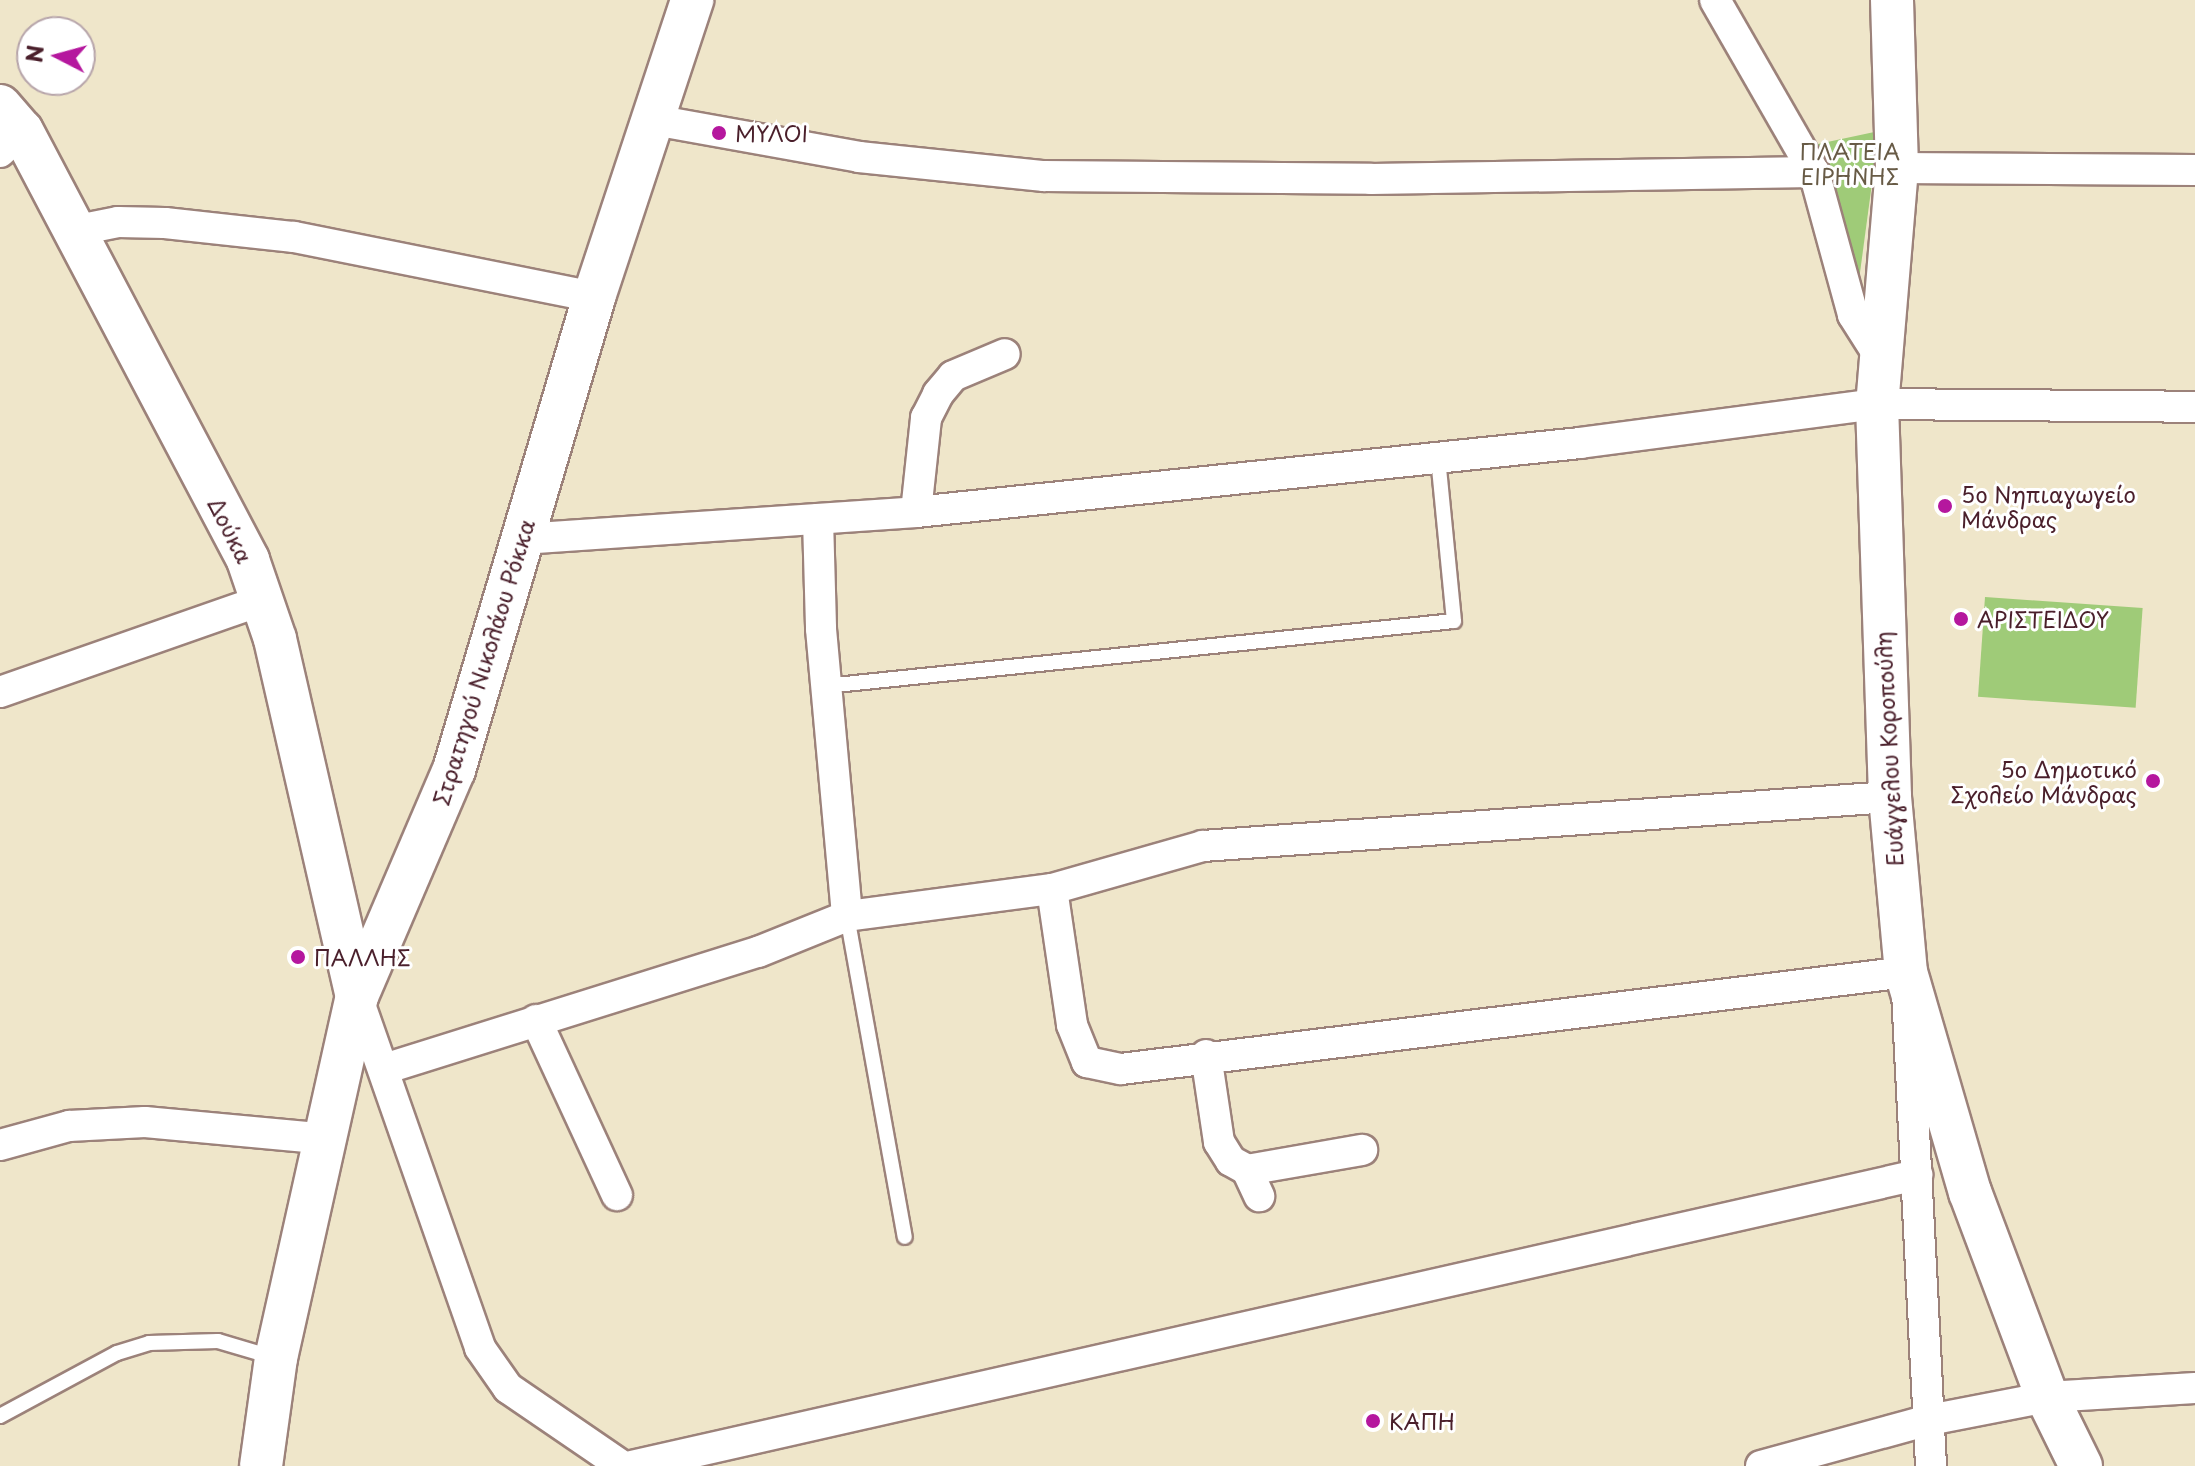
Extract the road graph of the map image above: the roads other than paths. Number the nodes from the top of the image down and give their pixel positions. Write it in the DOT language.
graph roads {
  1 [pos="692,0"];
  2 [pos="1715,0"];
  3 [pos="1892,0"];
  4 [pos="654,120"];
  5 [pos="7,129"];
  6 [pos="1897,168"];
  7 [pos="2195,170"];
  8 [pos="1814,172"];
  9 [pos="73,231"];
  10 [pos="594,297"];
  11 [pos="1005,354"];
  12 [pos="1881,359"];
  13 [pos="1877,404"];
  14 [pos="2195,407"];
  15 [pos="1438,457"];
  16 [pos="916,512"];
  17 [pos="818,519"];
  18 [pos="522,539"];
  19 [pos="263,600"];
  20 [pos="826,686"];
  21 [pos="0,692"];
  22 [pos="1890,797"];
  23 [pos="1052,889"];
  24 [pos="847,916"];
  25 [pos="1906,972"];
  26 [pos="357,996"];
  27 [pos="536,1020"];
  28 [pos="1206,1055"];
  29 [pos="384,1069"];
  30 [pos="328,1139"];
  31 [pos="0,1145"];
  32 [pos="1362,1150"];
  33 [pos="1917,1175"];
  34 [pos="617,1195"];
  35 [pos="905,1237"];
  36 [pos="276,1358"];
  37 [pos="2195,1388"];
  38 [pos="2047,1397"];
  39 [pos="0,1416"];
  40 [pos="1929,1420"];
  41 [pos="261,1466"];
  42 [pos="622,1466"];
  43 [pos="632,1466"];
  44 [pos="1761,1466"];
  45 [pos="1931,1466"];
  46 [pos="2081,1466"];
  1 -- 4 [label="main road, Στρατηγού Νικολάου Ρόκκα"];
  2 -- 8 [label="street"];
  3 -- 6 [label="main road, Ευάγγελου Κοροπούλη"];
  4 -- 8 [label="street"];
  4 -- 10 [label="main road, Στρατηγού Νικολάου Ρόκκα"];
  5 -- 9 [label="main road, Δούκα"];
  6 -- 7 [label="street"];
  6 -- 12 [label="main road, Ευάγγελου Κοροπούλη"];
  8 -- 12 [label="street"];
  9 -- 10 [label="street"];
  9 -- 19 [label="main road, Δούκα"];
  10 -- 18 [label="main road, Στρατηγού Νικολάου Ρόκκα"];
  11 -- 16 [label="street"];
  12 -- 13 [label="main road, Ευάγγελου Κοροπούλη"];
  13 -- 14 [label="street"];
  13 -- 15 [label="street"];
  13 -- 22 [label="main road, Ευάγγελου Κοροπούλη"];
  15 -- 16 [label="street"];
  15 -- 20 [label="lane"];
  16 -- 17 [label="street"];
  17 -- 18 [label="street"];
  17 -- 20 [label="street"];
  18 -- 26 [label="main road, Στρατηγού Νικολάου Ρόκκα"];
  19 -- 21 [label="street"];
  19 -- 26 [label="main road, Δούκα"];
  20 -- 24 [label="street"];
  22 -- 23 [label="street"];
  22 -- 25 [label="main road, Ευάγγελου Κοροπούλη"];
  23 -- 24 [label="street"];
  23 -- 28 [label="street"];
  24 -- 27 [label="street"];
  24 -- 35 [label="lane"];
  25 -- 28 [label="street"];
  25 -- 33 [label="street"];
  25 -- 38 [label="main road, Ευάγγελου Κοροπούλη"];
  26 -- 29 [label="street"];
  26 -- 30 [label="main road, Στρατηγού Νικολάου Ρόκκα"];
  27 -- 29 [label="street"];
  27 -- 34 [label="street"];
  28 -- 32 [label="street"];
  29 -- 42 [label="street"];
  30 -- 31 [label="street"];
  30 -- 36 [label="main road, Στρατηγού Νικολάου Ρόκκα"];
  33 -- 40 [label="street"];
  33 -- 43 [label="street"];
  36 -- 39 [label="lane"];
  36 -- 41 [label="main road, Στρατηγού Νικολάου Ρόκκα"];
  37 -- 38 [label="street"];
  38 -- 40 [label="street"];
  38 -- 46 [label="main road, Ευάγγελου Κοροπούλη"];
  40 -- 44 [label="street"];
  40 -- 45 [label="street"];
}
